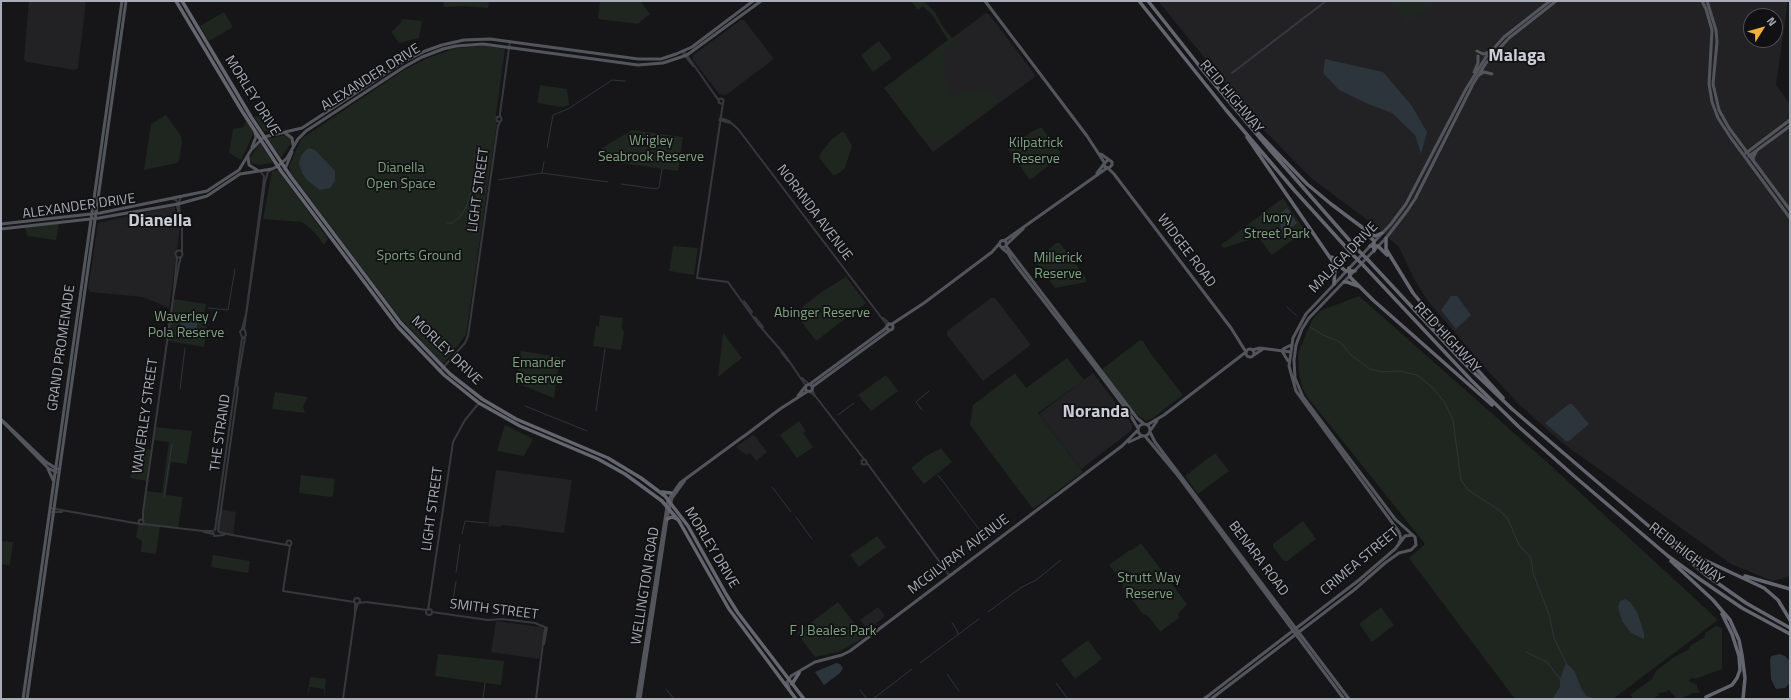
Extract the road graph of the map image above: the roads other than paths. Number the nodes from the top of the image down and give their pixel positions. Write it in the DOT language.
graph roads {
  1 [pos="122,1"];
  2 [pos="126,1"];
  3 [pos="176,1"];
  4 [pos="182,1"];
  5 [pos="753,1"];
  6 [pos="761,1"];
  7 [pos="985,1"];
  8 [pos="1139,1"];
  9 [pos="1150,1"];
  10 [pos="1325,1"];
  11 [pos="1550,1"];
  12 [pos="1556,1"];
  13 [pos="1702,1"];
  14 [pos="1707,1"];
  15 [pos="191,17"];
  16 [pos="187,19"];
  17 [pos="510,41"];
  18 [pos="510,46"];
  19 [pos="683,51"];
  20 [pos="1477,51"];
  21 [pos="1490,52"];
  22 [pos="1714,53"];
  23 [pos="686,56"];
  24 [pos="1478,56"];
  25 [pos="1232,73"];
  26 [pos="1492,74"];
  27 [pos="1478,76"];
  28 [pos="1472,79"];
  29 [pos="1225,96"];
  30 [pos="108,108"];
  31 [pos="721,111"];
  32 [pos="499,117"];
  33 [pos="720,119"];
  34 [pos="1790,120"];
  35 [pos="727,121"];
  36 [pos="1236,121"];
  37 [pos="499,122"];
  38 [pos="731,123"];
  39 [pos="1790,126"];
  40 [pos="1729,128"];
  41 [pos="255,132"];
  42 [pos="285,133"];
  43 [pos="262,138"];
  44 [pos="293,149"];
  45 [pos="1752,149"];
  46 [pos="1758,149"];
  47 [pos="250,152"];
  48 [pos="1099,153"];
  49 [pos="1748,154"];
  50 [pos="1743,155"];
  51 [pos="1746,158"];
  52 [pos="1108,160"];
  53 [pos="1754,162"];
  54 [pos="1104,163"];
  55 [pos="280,165"];
  56 [pos="1112,165"];
  57 [pos="1107,168"];
  58 [pos="272,169"];
  59 [pos="285,169"];
  60 [pos="259,171"];
  61 [pos="1096,174"];
  62 [pos="1114,174"];
  63 [pos="182,197"];
  64 [pos="171,199"];
  65 [pos="178,204"];
  66 [pos="1790,210"];
  67 [pos="94,214"];
  68 [pos="1790,218"];
  69 [pos="93,219"];
  70 [pos="1,224"];
  71 [pos="1359,226"];
  72 [pos="1,229"];
  73 [pos="1382,233"];
  74 [pos="1386,238"];
  75 [pos="181,243"];
  76 [pos="1376,244"];
  77 [pos="1003,245"];
  78 [pos="1370,246"];
  79 [pos="1324,248"];
  80 [pos="177,251"];
  81 [pos="1374,251"];
  82 [pos="182,252"];
  83 [pos="177,257"];
  84 [pos="181,257"];
  85 [pos="1393,262"];
  86 [pos="177,270"];
  87 [pos="1348,270"];
  88 [pos="1355,271"];
  89 [pos="1350,277"];
  90 [pos="1344,282"];
  91 [pos="1334,284"];
  92 [pos="1359,286"];
  93 [pos="890,325"];
  94 [pos="243,329"];
  95 [pos="244,338"];
  96 [pos="1241,342"];
  97 [pos="1291,345"];
  98 [pos="1263,349"];
  99 [pos="1251,350"];
  100 [pos="1282,350"];
  101 [pos="1290,351"];
  102 [pos="1246,352"];
  103 [pos="1295,352"];
  104 [pos="1254,355"];
  105 [pos="1248,357"];
  106 [pos="1238,360"];
  107 [pos="1289,363"];
  108 [pos="443,367"];
  109 [pos="440,370"];
  110 [pos="809,387"];
  111 [pos="479,403"];
  112 [pos="1158,419"];
  113 [pos="1523,419"];
  114 [pos="1,420"];
  115 [pos="1145,424"];
  116 [pos="1519,427"];
  117 [pos="1138,429"];
  118 [pos="1150,432"];
  119 [pos="1144,436"];
  120 [pos="1122,446"];
  121 [pos="45,462"];
  122 [pos="57,462"];
  123 [pos="623,467"];
  124 [pos="58,471"];
  125 [pos="621,472"];
  126 [pos="1593,478"];
  127 [pos="644,480"];
  128 [pos="685,480"];
  129 [pos="54,484"];
  130 [pos="671,493"];
  131 [pos="668,500"];
  132 [pos="671,504"];
  133 [pos="666,505"];
  134 [pos="669,509"];
  135 [pos="52,510"];
  136 [pos="143,512"];
  137 [pos="667,519"];
  138 [pos="139,520"];
  139 [pos="679,521"];
  140 [pos="128,522"];
  141 [pos="142,522"];
  142 [pos="214,530"];
  143 [pos="203,531"];
  144 [pos="218,531"];
  145 [pos="1640,533"];
  146 [pos="213,534"];
  147 [pos="227,534"];
  148 [pos="218,535"];
  149 [pos="1413,535"];
  150 [pos="287,541"];
  151 [pos="280,542"];
  152 [pos="1400,543"];
  153 [pos="288,545"];
  154 [pos="1736,574"];
  155 [pos="950,576"];
  156 [pos="1702,589"];
  157 [pos="1790,589"];
  158 [pos="729,599"];
  159 [pos="354,601"];
  160 [pos="359,602"];
  161 [pos="430,602"];
  162 [pos="727,606"];
  163 [pos="427,611"];
  164 [pos="431,612"];
  165 [pos="355,614"];
  166 [pos="1790,620"];
  167 [pos="1290,621"];
  168 [pos="1303,624"];
  169 [pos="1289,625"];
  170 [pos="1306,627"];
  171 [pos="1789,628"];
  172 [pos="1296,632"];
  173 [pos="1789,634"];
  174 [pos="1286,637"];
  175 [pos="1304,638"];
  176 [pos="1290,639"];
  177 [pos="1302,643"];
  178 [pos="802,669"];
  179 [pos="799,673"];
  180 [pos="788,679"];
  181 [pos="781,680"];
  182 [pos="792,684"];
  183 [pos="790,692"];
  184 [pos="1706,697"];
  185 [pos="23,699"];
  186 [pos="28,699"];
  187 [pos="343,699"];
  188 [pos="536,699"];
  189 [pos="639,699"];
  190 [pos="796,699"];
  191 [pos="804,699"];
  192 [pos="1204,699"];
  193 [pos="1211,699"];
  194 [pos="1344,699"];
  195 [pos="1349,699"];
  196 [pos="1743,699"];
  1 -- 30 [label="main road, GRAND PROMENADE"];
  2 -- 30 [label="main road, GRAND PROMENADE"];
  3 -- 16 [label="highway, MORLEY DRIVE"];
  4 -- 15 [label="highway, MORLEY DRIVE"];
  5 -- 19 [label="main road, ALEXANDER DRIVE"];
  6 -- 23 [label="main road, ALEXANDER DRIVE"];
  7 -- 48 [label="main road"];
  8 -- 36 [label="highway, REID HIGHWAY"];
  9 -- 29 [label="highway, REID HIGHWAY"];
  10 -- 25 [label="street"];
  11 -- 21 [label="main road, MALAGA DRIVE"];
  12 -- 27 [label="main road, MALAGA DRIVE"];
  13 -- 22 [label="main road"];
  14 -- 22 [label="main road"];
  15 -- 16 [label="highway"];
  15 -- 43 [label="highway, MORLEY DRIVE"];
  16 -- 41 [label="highway, MORLEY DRIVE"];
  17 -- 18 [label="street"];
  17 -- 19 [label="main road, ALEXANDER DRIVE"];
  17 -- 42 [label="main road, ALEXANDER DRIVE"];
  18 -- 23 [label="main road, ALEXANDER DRIVE"];
  18 -- 32 [label="street"];
  18 -- 44 [label="main road, ALEXANDER DRIVE"];
  19 -- 23 [label="street"];
  20 -- 21 [label="main road"];
  21 -- 28 [label="main road, MALAGA DRIVE"];
  22 -- 40 [label="main road"];
  22 -- 50 [label="main road"];
  23 -- 31 [label="street"];
  24 -- 28 [label="main road"];
  26 -- 27 [label="main road"];
  27 -- 74 [label="main road, MALAGA DRIVE"];
  28 -- 73 [label="main road, MALAGA DRIVE"];
  29 -- 71 [label="highway"];
  29 -- 113 [label="highway, REID HIGHWAY, bridge"];
  30 -- 67 [label="main road, GRAND PROMENADE"];
  31 -- 33 [label="street"];
  31 -- 35 [label="street"];
  32 -- 37 [label="street"];
  32 -- 37 [label="street"];
  33 -- 35 [label="street, NORANDA AVENUE"];
  33 -- 38 [label="street"];
  33 -- 110 [label="street"];
  34 -- 45 [label="main road"];
  35 -- 38 [label="street, NORANDA AVENUE"];
  36 -- 79 [label="highway"];
  36 -- 116 [label="highway, REID HIGHWAY, bridge"];
  37 -- 108 [label="street, LIGHT STREET"];
  38 -- 93 [label="street, NORANDA AVENUE"];
  39 -- 46 [label="main road"];
  40 -- 45 [label="main road"];
  40 -- 49 [label="main road"];
  41 -- 43 [label="highway, MORLEY DRIVE"];
  41 -- 47 [label="main road"];
  42 -- 43 [label="main road, ALEXANDER DRIVE"];
  42 -- 44 [label="main road"];
  43 -- 47 [label="main road, ALEXANDER DRIVE"];
  43 -- 55 [label="highway, MORLEY DRIVE"];
  44 -- 55 [label="main road, ALEXANDER DRIVE"];
  44 -- 59 [label="main road"];
  45 -- 49 [label="main road"];
  46 -- 49 [label="main road"];
  46 -- 53 [label="main road"];
  47 -- 60 [label="main road"];
  47 -- 63 [label="main road, ALEXANDER DRIVE"];
  48 -- 52 [label="main road"];
  48 -- 54 [label="main road"];
  49 -- 50 [label="main road"];
  49 -- 51 [label="main road"];
  49 -- 53 [label="main road"];
  50 -- 51 [label="main road"];
  51 -- 68 [label="main road"];
  52 -- 54 [label="main road"];
  52 -- 56 [label="main road"];
  53 -- 66 [label="main road"];
  54 -- 57 [label="main road, WIDGEE ROAD"];
  54 -- 61 [label="main road"];
  55 -- 58 [label="main road, ALEXANDER DRIVE"];
  55 -- 59 [label="highway, MORLEY DRIVE"];
  55 -- 109 [label="highway, MORLEY DRIVE"];
  56 -- 57 [label="main road"];
  56 -- 62 [label="main road, WIDGEE ROAD"];
  57 -- 61 [label="main road"];
  57 -- 62 [label="main road, WIDGEE ROAD"];
  58 -- 60 [label="main road, ALEXANDER DRIVE"];
  58 -- 94 [label="street"];
  59 -- 108 [label="highway, MORLEY DRIVE"];
  60 -- 65 [label="main road, ALEXANDER DRIVE"];
  60 -- 94 [label="street"];
  61 -- 77 [label="main road"];
  62 -- 96 [label="main road, WIDGEE ROAD"];
  63 -- 64 [label="main road, ALEXANDER DRIVE"];
  63 -- 65 [label="street"];
  64 -- 65 [label="street"];
  64 -- 67 [label="main road, ALEXANDER DRIVE"];
  65 -- 69 [label="main road, ALEXANDER DRIVE"];
  65 -- 75 [label="street"];
  67 -- 69 [label="main road, GRAND PROMENADE"];
  67 -- 70 [label="main road, ALEXANDER DRIVE"];
  69 -- 72 [label="main road, ALEXANDER DRIVE"];
  69 -- 122 [label="main road, GRAND PROMENADE"];
  69 -- 124 [label="main road, GRAND PROMENADE"];
  71 -- 73 [label="highway"];
  71 -- 76 [label="highway"];
  73 -- 76 [label="main road, MALAGA DRIVE"];
  74 -- 76 [label="main road, MALAGA DRIVE"];
  74 -- 85 [label="highway"];
  75 -- 80 [label="street"];
  75 -- 82 [label="street"];
  76 -- 78 [label="highway"];
  76 -- 81 [label="highway"];
  76 -- 85 [label="highway"];
  77 -- 93 [label="main road"];
  77 -- 115 [label="main road"];
  77 -- 117 [label="main road"];
  78 -- 87 [label="main road, MALAGA DRIVE"];
  79 -- 87 [label="highway"];
  79 -- 91 [label="highway"];
  80 -- 82 [label="street"];
  80 -- 83 [label="street, WAVERLEY STREET"];
  81 -- 88 [label="main road, MALAGA DRIVE"];
  82 -- 84 [label="street, WAVERLEY STREET"];
  83 -- 84 [label="street"];
  83 -- 86 [label="street, WAVERLEY STREET"];
  84 -- 86 [label="street, WAVERLEY STREET"];
  85 -- 113 [label="highway"];
  86 -- 136 [label="street, WAVERLEY STREET"];
  87 -- 88 [label="highway"];
  87 -- 89 [label="highway"];
  87 -- 91 [label="main road, MALAGA DRIVE"];
  88 -- 89 [label="main road, MALAGA DRIVE"];
  89 -- 90 [label="main road, MALAGA DRIVE"];
  89 -- 92 [label="highway"];
  90 -- 92 [label="highway"];
  90 -- 103 [label="main road, MALAGA DRIVE"];
  91 -- 97 [label="main road, MALAGA DRIVE"];
  92 -- 116 [label="highway"];
  93 -- 110 [label="main road"];
  93 -- 110 [label="main road"];
  94 -- 95 [label="street"];
  94 -- 95 [label="street"];
  95 -- 142 [label="street, THE STRAND"];
  95 -- 144 [label="street, THE STRAND"];
  96 -- 99 [label="main road, WIDGEE ROAD"];
  96 -- 102 [label="main road, WIDGEE ROAD"];
  97 -- 100 [label="main road"];
  97 -- 101 [label="main road, MALAGA DRIVE"];
  98 -- 99 [label="main road"];
  98 -- 100 [label="main road"];
  98 -- 104 [label="main road"];
  99 -- 102 [label="main road"];
  99 -- 104 [label="main road"];
  100 -- 101 [label="main road"];
  100 -- 107 [label="main road"];
  101 -- 103 [label="main road"];
  101 -- 107 [label="main road, MALAGA DRIVE"];
  102 -- 105 [label="main road, WIDGEE ROAD"];
  102 -- 106 [label="main road"];
  103 -- 149 [label="main road, MALAGA DRIVE"];
  104 -- 105 [label="main road"];
  105 -- 106 [label="main road"];
  106 -- 112 [label="main road"];
  107 -- 152 [label="main road, MALAGA DRIVE"];
  108 -- 109 [label="street, LIGHT STREET"];
  108 -- 123 [label="highway, MORLEY DRIVE"];
  109 -- 111 [label="highway, MORLEY DRIVE"];
  110 -- 128 [label="main road"];
  110 -- 155 [label="street"];
  111 -- 125 [label="highway, MORLEY DRIVE"];
  111 -- 161 [label="street, LIGHT STREET"];
  112 -- 115 [label="main road"];
  112 -- 118 [label="main road"];
  113 -- 126 [label="highway, REID HIGHWAY"];
  114 -- 121 [label="main road"];
  115 -- 117 [label="main road, MCGILVRAY AVENUE"];
  115 -- 118 [label="main road, BENARA ROAD"];
  116 -- 145 [label="highway, REID HIGHWAY"];
  117 -- 119 [label="main road, BENARA ROAD"];
  117 -- 120 [label="main road, MCGILVRAY AVENUE"];
  118 -- 119 [label="main road, MCGILVRAY AVENUE"];
  118 -- 167 [label="main road, BENARA ROAD"];
  119 -- 120 [label="main road, MCGILVRAY AVENUE"];
  119 -- 169 [label="main road, BENARA ROAD"];
  120 -- 155 [label="main road, MCGILVRAY AVENUE"];
  121 -- 122 [label="main road"];
  121 -- 124 [label="main road"];
  121 -- 129 [label="main road"];
  122 -- 124 [label="main road, GRAND PROMENADE"];
  123 -- 125 [label="highway"];
  123 -- 127 [label="highway, MORLEY DRIVE"];
  124 -- 129 [label="main road, GRAND PROMENADE"];
  124 -- 135 [label="main road, GRAND PROMENADE"];
  125 -- 133 [label="highway, MORLEY DRIVE"];
  126 -- 154 [label="highway"];
  126 -- 171 [label="highway, REID HIGHWAY"];
  127 -- 130 [label="highway"];
  127 -- 131 [label="highway, MORLEY DRIVE"];
  128 -- 130 [label="main road"];
  128 -- 132 [label="main road, WELLINGTON ROAD"];
  129 -- 135 [label="main road, GRAND PROMENADE"];
  130 -- 131 [label="main road, WELLINGTON ROAD"];
  131 -- 132 [label="highway, MORLEY DRIVE"];
  131 -- 133 [label="main road, WELLINGTON ROAD"];
  132 -- 134 [label="main road, WELLINGTON ROAD"];
  132 -- 158 [label="highway, MORLEY DRIVE"];
  133 -- 134 [label="highway, MORLEY DRIVE"];
  133 -- 189 [label="main road, WELLINGTON ROAD"];
  134 -- 137 [label="main road, WELLINGTON ROAD"];
  134 -- 139 [label="highway, MORLEY DRIVE"];
  135 -- 140 [label="street"];
  135 -- 185 [label="main road, GRAND PROMENADE"];
  135 -- 186 [label="main road, GRAND PROMENADE"];
  136 -- 138 [label="street, WAVERLEY STREET"];
  136 -- 141 [label="street, WAVERLEY STREET"];
  137 -- 139 [label="highway"];
  137 -- 189 [label="main road, WELLINGTON ROAD"];
  138 -- 140 [label="street"];
  138 -- 141 [label="street"];
  139 -- 162 [label="highway, MORLEY DRIVE"];
  140 -- 141 [label="street"];
  141 -- 143 [label="street"];
  142 -- 143 [label="street"];
  142 -- 144 [label="street"];
  142 -- 146 [label="street, THE STRAND"];
  143 -- 146 [label="street"];
  144 -- 147 [label="street"];
  144 -- 148 [label="street, THE STRAND"];
  145 -- 156 [label="highway"];
  145 -- 173 [label="highway, REID HIGHWAY"];
  146 -- 148 [label="street"];
  147 -- 148 [label="street"];
  147 -- 151 [label="street"];
  149 -- 152 [label="main road, CRIMEA STREET"];
  149 -- 170 [label="main road, CRIMEA STREET"];
  150 -- 151 [label="street"];
  150 -- 153 [label="street"];
  150 -- 153 [label="street"];
  151 -- 153 [label="street"];
  152 -- 168 [label="main road, CRIMEA STREET"];
  153 -- 159 [label="street"];
  154 -- 157 [label="highway"];
  154 -- 166 [label="highway"];
  155 -- 178 [label="main road, MCGILVRAY AVENUE"];
  156 -- 184 [label="highway"];
  156 -- 196 [label="highway"];
  158 -- 162 [label="highway"];
  158 -- 180 [label="highway, MORLEY DRIVE"];
  159 -- 160 [label="street"];
  159 -- 160 [label="street"];
  159 -- 165 [label="street"];
  160 -- 163 [label="street"];
  160 -- 165 [label="street"];
  161 -- 163 [label="street, LIGHT STREET"];
  161 -- 164 [label="street, LIGHT STREET"];
  162 -- 181 [label="highway, MORLEY DRIVE"];
  163 -- 164 [label="street"];
  163 -- 164 [label="street"];
  164 -- 188 [label="street, SMITH STREET"];
  165 -- 187 [label="street"];
  167 -- 168 [label="main road"];
  167 -- 172 [label="main road, BENARA ROAD"];
  168 -- 172 [label="main road, CRIMEA STREET"];
  169 -- 172 [label="main road, BENARA ROAD"];
  169 -- 174 [label="main road"];
  170 -- 172 [label="main road, CRIMEA STREET"];
  170 -- 175 [label="main road"];
  172 -- 174 [label="main road, CRIMEA STREET"];
  172 -- 175 [label="main road, BENARA ROAD"];
  172 -- 176 [label="main road, CRIMEA STREET"];
  172 -- 177 [label="main road, BENARA ROAD"];
  174 -- 192 [label="main road, CRIMEA STREET"];
  175 -- 195 [label="main road, BENARA ROAD"];
  176 -- 177 [label="main road"];
  176 -- 193 [label="main road, CRIMEA STREET"];
  177 -- 194 [label="main road, BENARA ROAD"];
  178 -- 179 [label="main road, MCGILVRAY AVENUE"];
  178 -- 180 [label="main road, MCGILVRAY AVENUE"];
  179 -- 180 [label="main road, MCGILVRAY AVENUE"];
  179 -- 182 [label="highway"];
  180 -- 181 [label="main road, MCGILVRAY AVENUE"];
  180 -- 182 [label="highway, MORLEY DRIVE"];
  180 -- 183 [label="main road"];
  181 -- 183 [label="highway, MORLEY DRIVE"];
  182 -- 191 [label="highway, MORLEY DRIVE"];
  183 -- 190 [label="highway, MORLEY DRIVE"];
}
